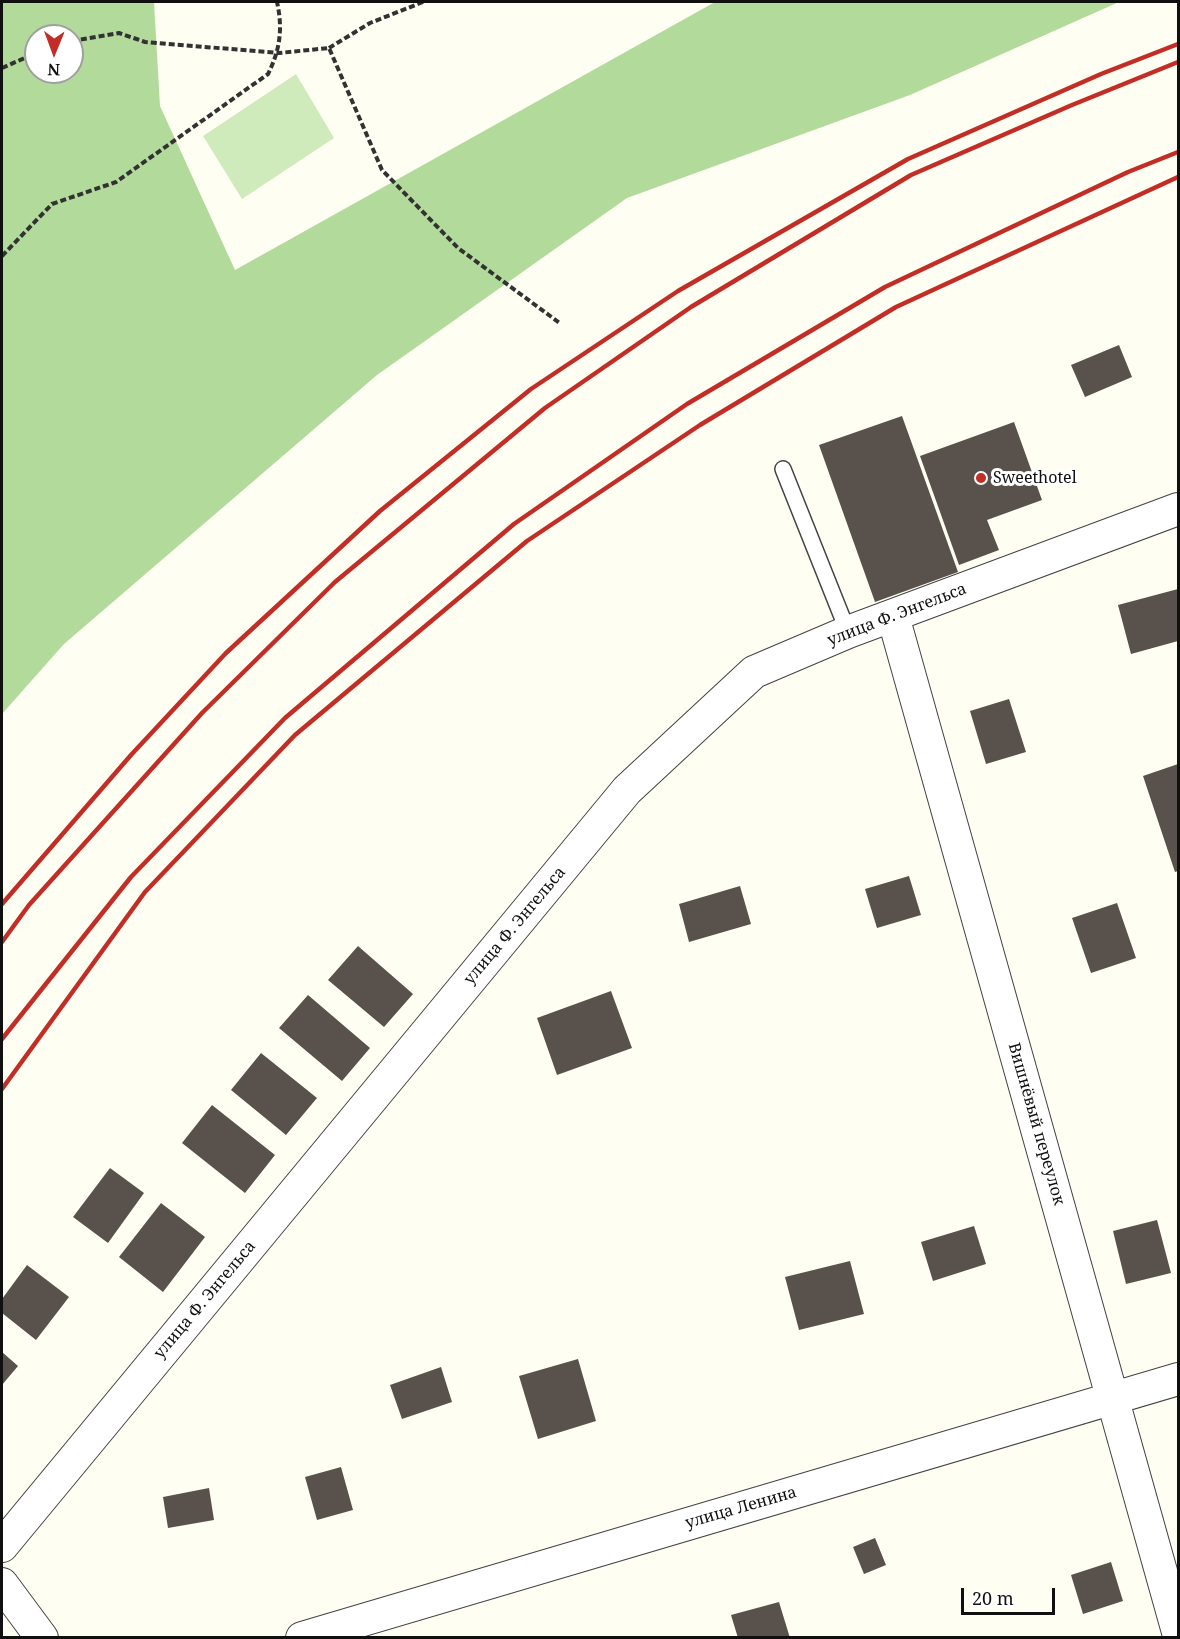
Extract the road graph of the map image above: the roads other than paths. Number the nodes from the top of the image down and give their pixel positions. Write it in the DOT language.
graph roads {
  1 [pos="783,470"];
  2 [pos="1179,509"];
  3 [pos="893,616"];
  4 [pos="848,632"];
  5 [pos="1179,1379"];
  6 [pos="1114,1398"];
  7 [pos="2,1546"];
  8 [pos="2,1584"];
  9 [pos="1179,1632"];
  10 [pos="42,1638"];
  11 [pos="302,1638"];
  1 -- 4 [label="lane"];
  2 -- 3 [label="street, улица Ф. Энгельса"];
  3 -- 4 [label="street, улица Ф. Энгельса"];
  3 -- 6 [label="street, Вишнёвый переулок"];
  4 -- 7 [label="street, улица Ф. Энгельса"];
  5 -- 6 [label="street, улица Ленина"];
  6 -- 9 [label="street, Вишнёвый переулок"];
  6 -- 11 [label="street, улица Ленина"];
  8 -- 10 [label="street"];
}
